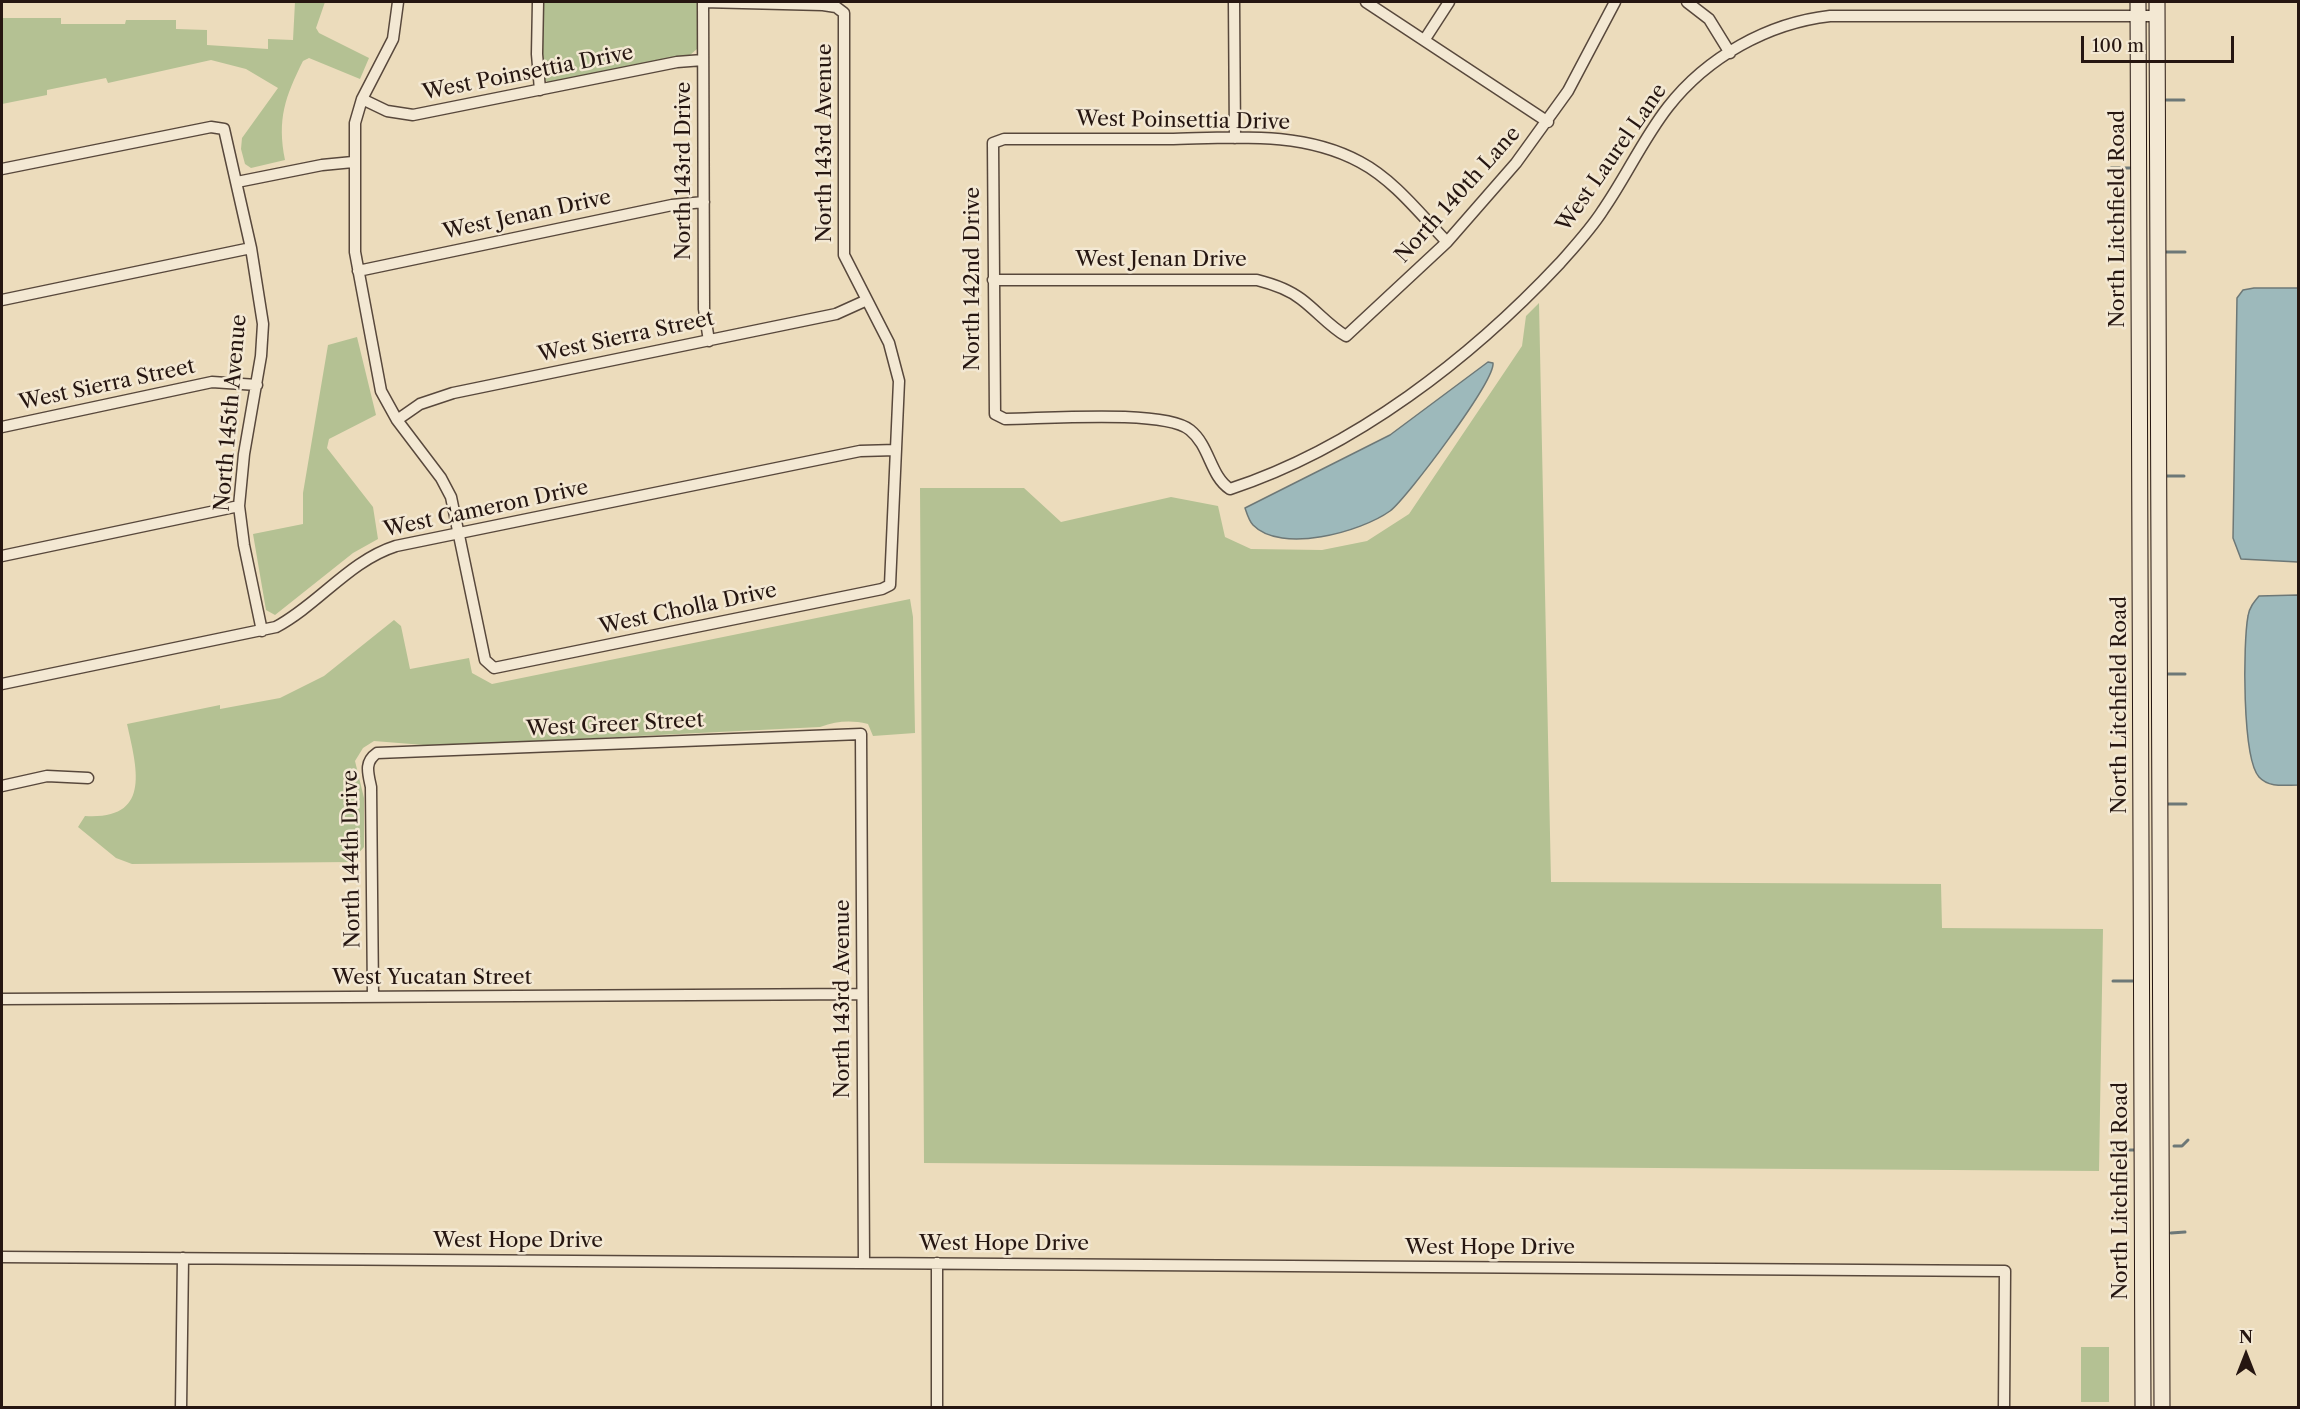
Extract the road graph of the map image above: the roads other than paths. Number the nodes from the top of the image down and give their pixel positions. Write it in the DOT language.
graph roads {
  1 [pos="398,2"];
  2 [pos="538,2"];
  3 [pos="703,2"];
  4 [pos="1234,2"];
  5 [pos="1366,2"];
  6 [pos="1449,2"];
  7 [pos="1615,2"];
  8 [pos="1687,2"];
  9 [pos="2138,9"];
  10 [pos="2157,9"];
  11 [pos="1425,39"];
  12 [pos="1730,53"];
  13 [pos="703,60"];
  14 [pos="540,90"];
  15 [pos="362,99"];
  16 [pos="1548,122"];
  17 [pos="1235,138"];
  18 [pos="993,143"];
  19 [pos="353,162"];
  20 [pos="2,169"];
  21 [pos="237,182"];
  22 [pos="704,202"];
  23 [pos="1446,242"];
  24 [pos="251,248"];
  25 [pos="358,271"];
  26 [pos="993,280"];
  27 [pos="2,300"];
  28 [pos="867,300"];
  29 [pos="1346,336"];
  30 [pos="709,340"];
  31 [pos="257,385"];
  32 [pos="995,414"];
  33 [pos="397,420"];
  34 [pos="2,427"];
  35 [pos="896,450"];
  36 [pos="239,506"];
  37 [pos="459,534"];
  38 [pos="2,556"];
  39 [pos="890,585"];
  40 [pos="262,631"];
  41 [pos="2,684"];
  42 [pos="861,734"];
  43 [pos="372,757"];
  44 [pos="88,778"];
  45 [pos="2,786"];
  46 [pos="2141,854"];
  47 [pos="2160,854"];
  48 [pos="862,994"];
  49 [pos="373,997"];
  50 [pos="2,999"];
  51 [pos="2142,1003"];
  52 [pos="2161,1133"];
  53 [pos="2,1257"];
  54 [pos="183,1258"];
  55 [pos="864,1263"];
  56 [pos="938,1263"];
  57 [pos="182,1407"];
  58 [pos="937,1407"];
  59 [pos="2004,1407"];
  60 [pos="2144,1407"];
  61 [pos="2162,1407"];
  1 -- 15 [label="street"];
  2 -- 14 [label="street"];
  3 -- 13 [label="street, North 143rd Drive"];
  3 -- 28 [label="street, North 143rd Avenue"];
  4 -- 17 [label="street"];
  5 -- 11 [label="street"];
  6 -- 11 [label="street"];
  7 -- 16 [label="street, North 140th Lane"];
  8 -- 12 [label="street"];
  9 -- 10 [label="street, West Laurel Lane"];
  9 -- 12 [label="street, West Laurel Lane"];
  9 -- 46 [label="main road, North Litchfield Road"];
  10 -- 47 [label="main road, North Litchfield Road"];
  11 -- 16 [label="street"];
  12 -- 32 [label="street, West Laurel Lane"];
  13 -- 14 [label="street, West Poinsettia Drive"];
  13 -- 22 [label="street, North 143rd Drive"];
  14 -- 15 [label="street, West Poinsettia Drive"];
  15 -- 19 [label="street"];
  16 -- 23 [label="street, North 140th Lane"];
  17 -- 18 [label="street, West Poinsettia Drive"];
  17 -- 23 [label="street, West Poinsettia Drive"];
  18 -- 26 [label="street, North 142nd Drive"];
  19 -- 21 [label="street"];
  19 -- 25 [label="street"];
  20 -- 21 [label="street, North 145th Avenue"];
  21 -- 24 [label="street, North 145th Avenue"];
  22 -- 25 [label="street, West Jenan Drive"];
  22 -- 30 [label="street, North 143rd Drive"];
  23 -- 29 [label="street, North 140th Lane"];
  24 -- 27 [label="street"];
  24 -- 31 [label="street, North 145th Avenue"];
  25 -- 33 [label="street"];
  26 -- 29 [label="street, West Jenan Drive"];
  26 -- 32 [label="street, North 142nd Drive"];
  28 -- 30 [label="street, West Sierra Street"];
  28 -- 35 [label="street, North 143rd Avenue"];
  30 -- 33 [label="street, West Sierra Street"];
  31 -- 34 [label="street, West Sierra Street"];
  31 -- 36 [label="street, North 145th Avenue"];
  33 -- 37 [label="street"];
  35 -- 37 [label="street, West Cameron Drive"];
  35 -- 39 [label="street, North 143rd Avenue"];
  36 -- 38 [label="street"];
  36 -- 40 [label="street, North 145th Avenue"];
  37 -- 39 [label="street, West Cholla Drive"];
  37 -- 40 [label="street, West Cameron Drive"];
  40 -- 41 [label="street, West Cameron Drive"];
  42 -- 43 [label="street, West Greer Street"];
  42 -- 48 [label="street, North 143rd Avenue"];
  43 -- 49 [label="street, North 144th Drive"];
  44 -- 45 [label="street"];
  46 -- 47 [label="main road"];
  46 -- 51 [label="main road, North Litchfield Road"];
  47 -- 52 [label="main road, North Litchfield Road"];
  48 -- 49 [label="street, West Yucatan Street"];
  48 -- 55 [label="street, North 143rd Avenue"];
  49 -- 50 [label="street, West Yucatan Street"];
  51 -- 52 [label="main road"];
  51 -- 60 [label="main road, North Litchfield Road"];
  52 -- 61 [label="main road, North Litchfield Road"];
  53 -- 54 [label="street, West Hope Drive"];
  54 -- 55 [label="street, West Hope Drive"];
  54 -- 57 [label="street"];
  55 -- 56 [label="street, West Hope Drive"];
  56 -- 58 [label="street"];
  56 -- 59 [label="street, West Hope Drive"];
}
